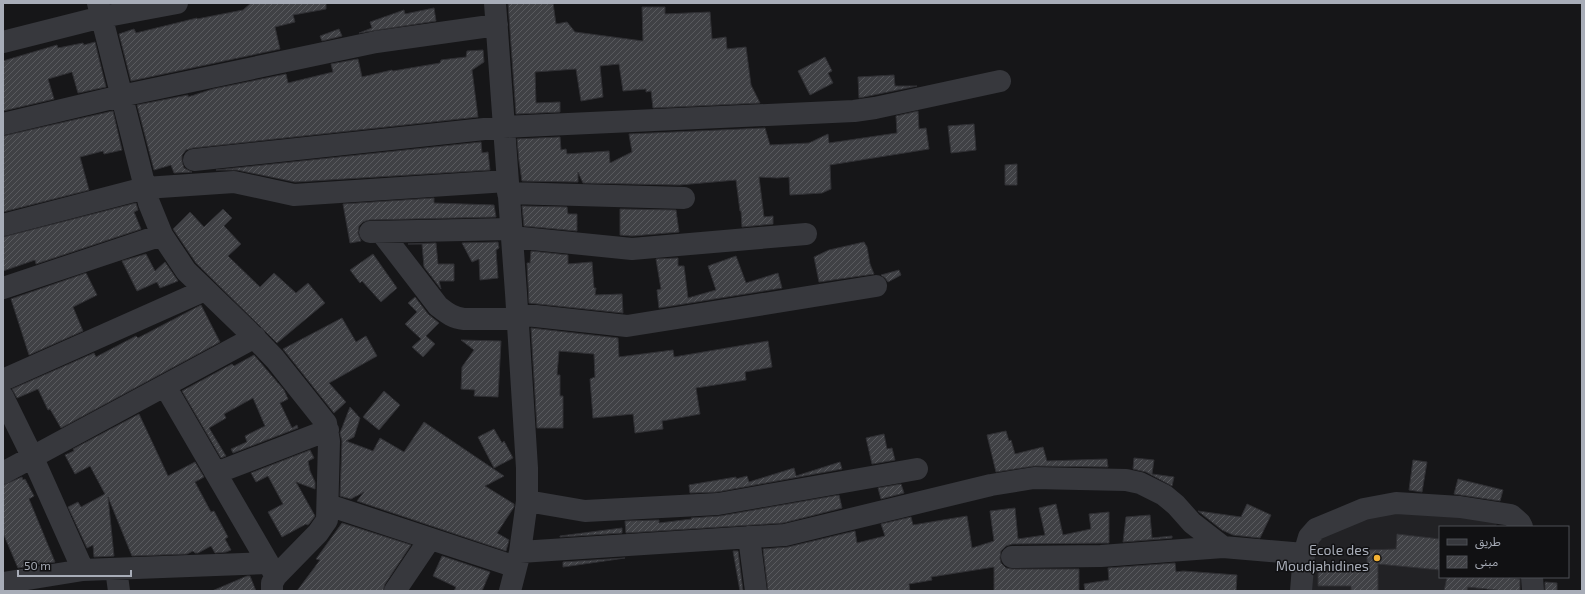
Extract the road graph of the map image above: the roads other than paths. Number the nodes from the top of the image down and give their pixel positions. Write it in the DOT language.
graph roads {
  1 [pos="177,3"];
  2 [pos="495,3"];
  3 [pos="100,10"];
  4 [pos="497,24"];
  5 [pos="3,42"];
  6 [pos="1000,81"];
  7 [pos="121,96"];
  8 [pos="3,124"];
  9 [pos="503,127"];
  10 [pos="194,160"];
  11 [pos="508,187"];
  12 [pos="145,188"];
  13 [pos="684,198"];
  14 [pos="3,225"];
  15 [pos="512,233"];
  16 [pos="806,234"];
  17 [pos="162,235"];
  18 [pos="876,286"];
  19 [pos="3,288"];
  20 [pos="205,290"];
  21 [pos="518,316"];
  22 [pos="254,338"];
  23 [pos="3,380"];
  24 [pos="165,386"];
  25 [pos="3,397"];
  26 [pos="328,430"];
  27 [pos="32,456"];
  28 [pos="917,468"];
  29 [pos="3,473"];
  30 [pos="216,473"];
  31 [pos="527,501"];
  32 [pos="328,505"];
  33 [pos="1522,526"];
  34 [pos="749,537"];
  35 [pos="430,539"];
  36 [pos="1223,547"];
  37 [pos="1304,554"];
  38 [pos="1012,557"];
  39 [pos="518,559"];
  40 [pos="116,569"];
  41 [pos="83,570"];
  42 [pos="272,577"];
  43 [pos="1532,578"];
  44 [pos="3,583"];
  45 [pos="119,591"];
  46 [pos="395,591"];
  47 [pos="510,591"];
  48 [pos="756,591"];
  49 [pos="1301,591"];
  50 [pos="1533,591"];
  1 -- 3 [label="street"];
  2 -- 4 [label="street"];
  3 -- 5 [label="street"];
  3 -- 7 [label="street"];
  4 -- 7 [label="street"];
  4 -- 9 [label="street"];
  6 -- 9 [label="street"];
  7 -- 8 [label="street"];
  7 -- 12 [label="street"];
  9 -- 10 [label="street"];
  9 -- 11 [label="street"];
  11 -- 12 [label="street"];
  11 -- 13 [label="street"];
  11 -- 15 [label="street"];
  12 -- 14 [label="street"];
  12 -- 17 [label="street"];
  15 -- 16 [label="street"];
  15 -- 21 [label="street"];
  15 -- 21 [label="street"];
  17 -- 19 [label="street"];
  17 -- 20 [label="street"];
  18 -- 21 [label="street"];
  20 -- 22 [label="street"];
  20 -- 23 [label="street"];
  21 -- 31 [label="street"];
  22 -- 24 [label="street"];
  22 -- 26 [label="street"];
  24 -- 27 [label="street"];
  24 -- 30 [label="street"];
  25 -- 27 [label="street"];
  26 -- 30 [label="street"];
  26 -- 32 [label="street"];
  27 -- 29 [label="street"];
  27 -- 41 [label="street"];
  28 -- 31 [label="street"];
  30 -- 42 [label="street"];
  31 -- 39 [label="street"];
  32 -- 35 [label="street"];
  32 -- 42 [label="street"];
  33 -- 37 [label="street"];
  34 -- 36 [label="street"];
  34 -- 39 [label="street"];
  34 -- 48 [label="street"];
  35 -- 39 [label="street"];
  35 -- 46 [label="street"];
  36 -- 37 [label="street"];
  36 -- 38 [label="street"];
  37 -- 49 [label="street"];
  39 -- 47 [label="street"];
  40 -- 41 [label="street"];
  40 -- 42 [label="street"];
  40 -- 45 [label="street"];
  41 -- 44 [label="street"];
  43 -- 50 [label="street"];
}
